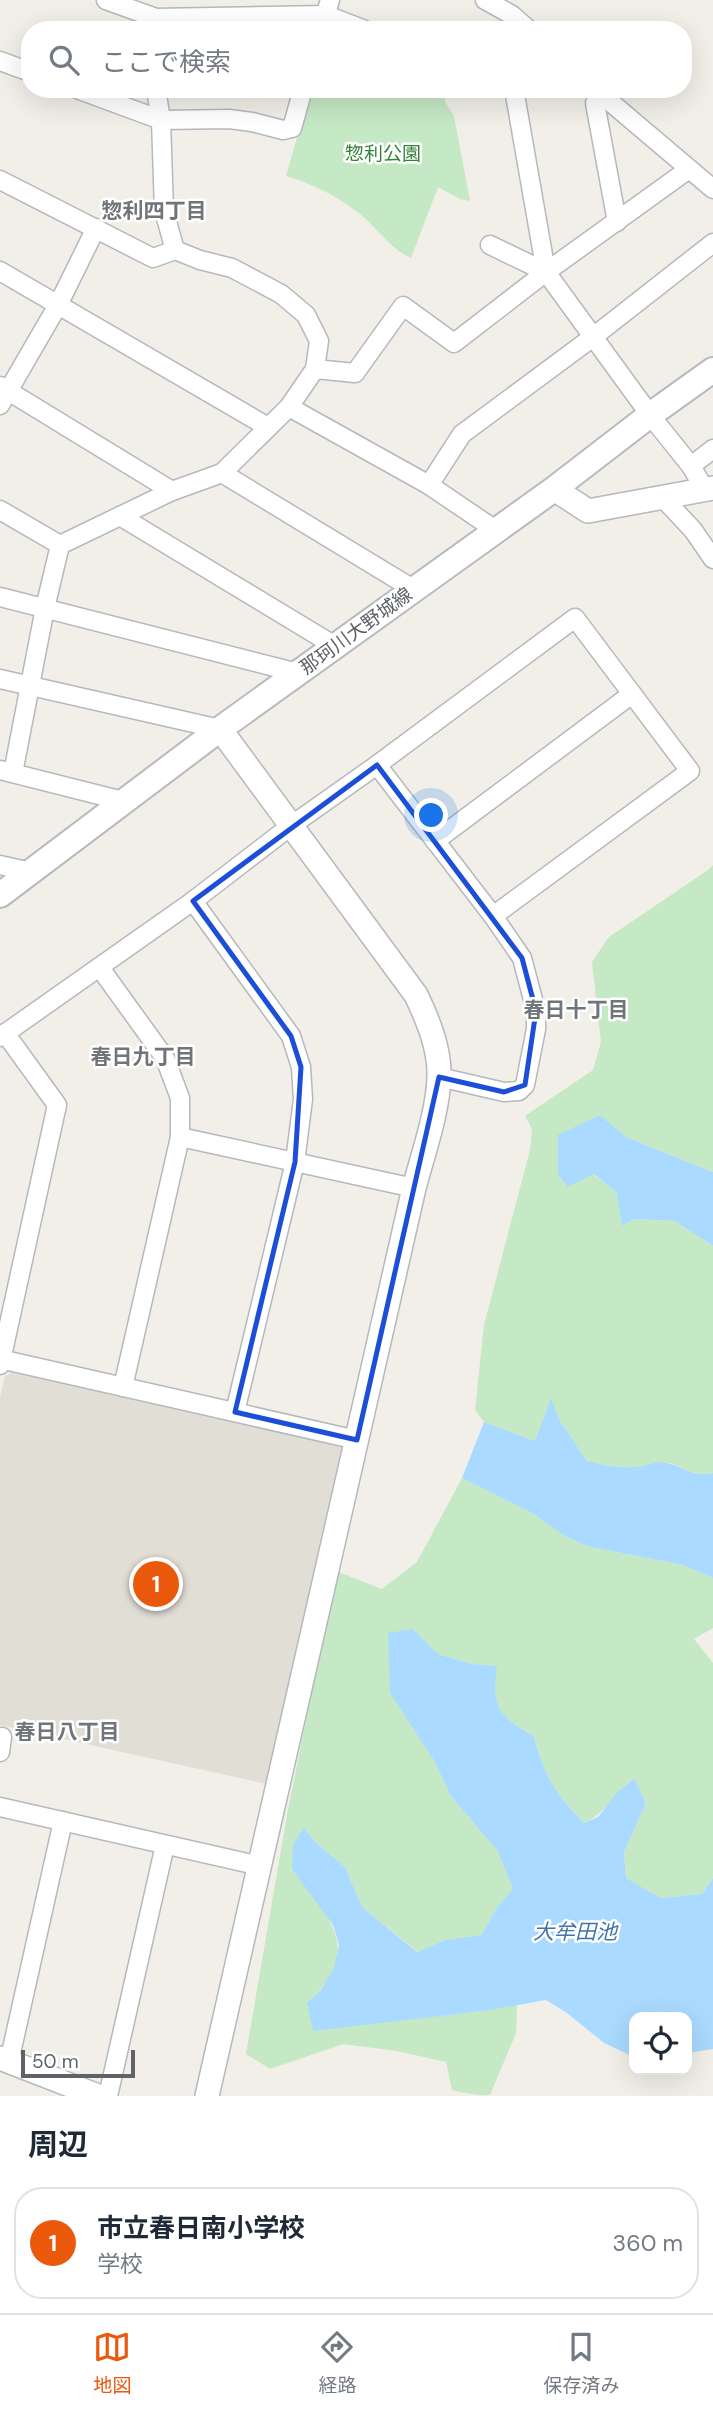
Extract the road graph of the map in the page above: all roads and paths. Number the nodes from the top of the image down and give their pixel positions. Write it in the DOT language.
graph roads {
  1 [pos="106,0"];
  2 [pos="159,0"];
  3 [pos="485,0"];
  4 [pos="326,15"];
  5 [pos="150,21"];
  6 [pos="156,21"];
  7 [pos="213,21"];
  8 [pos="509,21"];
  9 [pos="0,61"];
  10 [pos="21,69"];
  11 [pos="101,98"];
  12 [pos="157,98"];
  13 [pos="300,98"];
  14 [pos="516,98"];
  15 [pos="596,98"];
  16 [pos="605,98"];
  17 [pos="161,120"];
  18 [pos="689,169"];
  19 [pos="0,180"];
  20 [pos="713,189"];
  21 [pos="617,222"];
  22 [pos="96,228"];
  23 [pos="713,243"];
  24 [pos="490,245"];
  25 [pos="175,250"];
  26 [pos="0,271"];
  27 [pos="546,272"];
  28 [pos="58,305"];
  29 [pos="593,337"];
  30 [pos="315,369"];
  31 [pos="713,370"];
  32 [pos="3,394"];
  33 [pos="289,407"];
  34 [pos="650,415"];
  35 [pos="268,427"];
  36 [pos="713,449"];
  37 [pos="691,466"];
  38 [pos="222,473"];
  39 [pos="429,485"];
  40 [pos="554,489"];
  41 [pos="709,489"];
  42 [pos="172,491"];
  43 [pos="663,497"];
  44 [pos="0,510"];
  45 [pos="120,516"];
  46 [pos="497,531"];
  47 [pos="61,545"];
  48 [pos="713,559"];
  49 [pos="413,589"];
  50 [pos="0,597"];
  51 [pos="45,608"];
  52 [pos="335,646"];
  53 [pos="298,673"];
  54 [pos="0,679"];
  55 [pos="31,686"];
  56 [pos="632,694"];
  57 [pos="220,729"];
  58 [pos="377,765"];
  59 [pos="6,771"];
  60 [pos="123,801"];
  61 [pos="292,825"];
  62 [pos="435,841"];
  63 [pos="0,865"];
  64 [pos="31,872"];
  65 [pos="0,895"];
  66 [pos="193,901"];
  67 [pos="493,916"];
  68 [pos="100,968"];
  69 [pos="3,1035"];
  70 [pos="439,1077"];
  71 [pos="180,1137"];
  72 [pos="295,1162"];
  73 [pos="414,1188"];
  74 [pos="0,1361"];
  75 [pos="123,1387"];
  76 [pos="235,1412"];
  77 [pos="357,1440"];
  78 [pos="0,1807"];
  79 [pos="63,1821"];
  80 [pos="165,1844"];
  81 [pos="260,1866"];
  82 [pos="4,2060"];
  83 [pos="88,2094"];
  84 [pos="108,2096"];
  85 [pos="207,2096"];
  1 -- 5 [label="street"];
  2 -- 6 [label="street"];
  3 -- 8 [label="street"];
  4 -- 7 [label="street"];
  9 -- 10 [label="street"];
  11 -- 17 [label="street"];
  12 -- 17 [label="street"];
  13 -- 17 [label="street"];
  14 -- 27 [label="street"];
  15 -- 21 [label="street"];
  16 -- 18 [label="street"];
  17 -- 25 [label="street"];
  18 -- 20 [label="street"];
  18 -- 21 [label="street"];
  19 -- 22 [label="street"];
  21 -- 27 [label="street"];
  22 -- 25 [label="street"];
  22 -- 28 [label="street"];
  23 -- 29 [label="street"];
  24 -- 27 [label="street"];
  25 -- 30 [label="street"];
  26 -- 28 [label="street"];
  27 -- 29 [label="street"];
  27 -- 30 [label="street"];
  28 -- 32 [label="street"];
  28 -- 35 [label="street"];
  29 -- 34 [label="street"];
  29 -- 39 [label="street"];
  30 -- 33 [label="street"];
  31 -- 34 [label="main road, 那珂川大野城線"];
  32 -- 42 [label="street"];
  33 -- 35 [label="street"];
  33 -- 39 [label="street"];
  34 -- 37 [label="street"];
  34 -- 40 [label="main road, 那珂川大野城線"];
  35 -- 38 [label="street"];
  36 -- 37 [label="street"];
  37 -- 41 [label="street"];
  38 -- 42 [label="street"];
  38 -- 49 [label="street"];
  39 -- 46 [label="street"];
  40 -- 43 [label="street"];
  40 -- 46 [label="main road, 那珂川大野城線"];
  41 -- 43 [label="street"];
  42 -- 45 [label="street"];
  43 -- 48 [label="street"];
  44 -- 47 [label="street"];
  45 -- 47 [label="street"];
  45 -- 52 [label="street"];
  46 -- 49 [label="main road, 那珂川大野城線"];
  47 -- 51 [label="street"];
  49 -- 52 [label="main road, 那珂川大野城線"];
  50 -- 51 [label="street"];
  51 -- 53 [label="street"];
  51 -- 55 [label="street"];
  52 -- 53 [label="main road, 那珂川大野城線"];
  53 -- 57 [label="main road, 那珂川大野城線"];
  54 -- 55 [label="street"];
  55 -- 57 [label="street"];
  55 -- 59 [label="street"];
  56 -- 58 [label="street"];
  56 -- 62 [label="street"];
  56 -- 67 [label="street"];
  57 -- 60 [label="main road, 那珂川大野城線"];
  57 -- 61 [label="street"];
  58 -- 61 [label="street"];
  58 -- 62 [label="street"];
  59 -- 60 [label="street"];
  60 -- 64 [label="main road, 那珂川大野城線"];
  61 -- 66 [label="street"];
  61 -- 70 [label="street"];
  62 -- 67 [label="street"];
  63 -- 64 [label="street"];
  64 -- 65 [label="main road, 那珂川大野城線"];
  66 -- 68 [label="street"];
  66 -- 72 [label="street"];
  67 -- 70 [label="street"];
  68 -- 69 [label="street"];
  68 -- 71 [label="street"];
  69 -- 74 [label="street"];
  70 -- 73 [label="street"];
  71 -- 72 [label="street"];
  71 -- 75 [label="street"];
  72 -- 73 [label="street"];
  72 -- 76 [label="street"];
  73 -- 77 [label="street"];
  74 -- 75 [label="street"];
  75 -- 76 [label="street"];
  76 -- 77 [label="street"];
  77 -- 81 [label="street"];
  78 -- 79 [label="street"];
  79 -- 80 [label="street"];
  79 -- 82 [label="street"];
  80 -- 81 [label="street"];
  80 -- 84 [label="street"];
  81 -- 85 [label="street"];
  82 -- 83 [label="street"];
}
